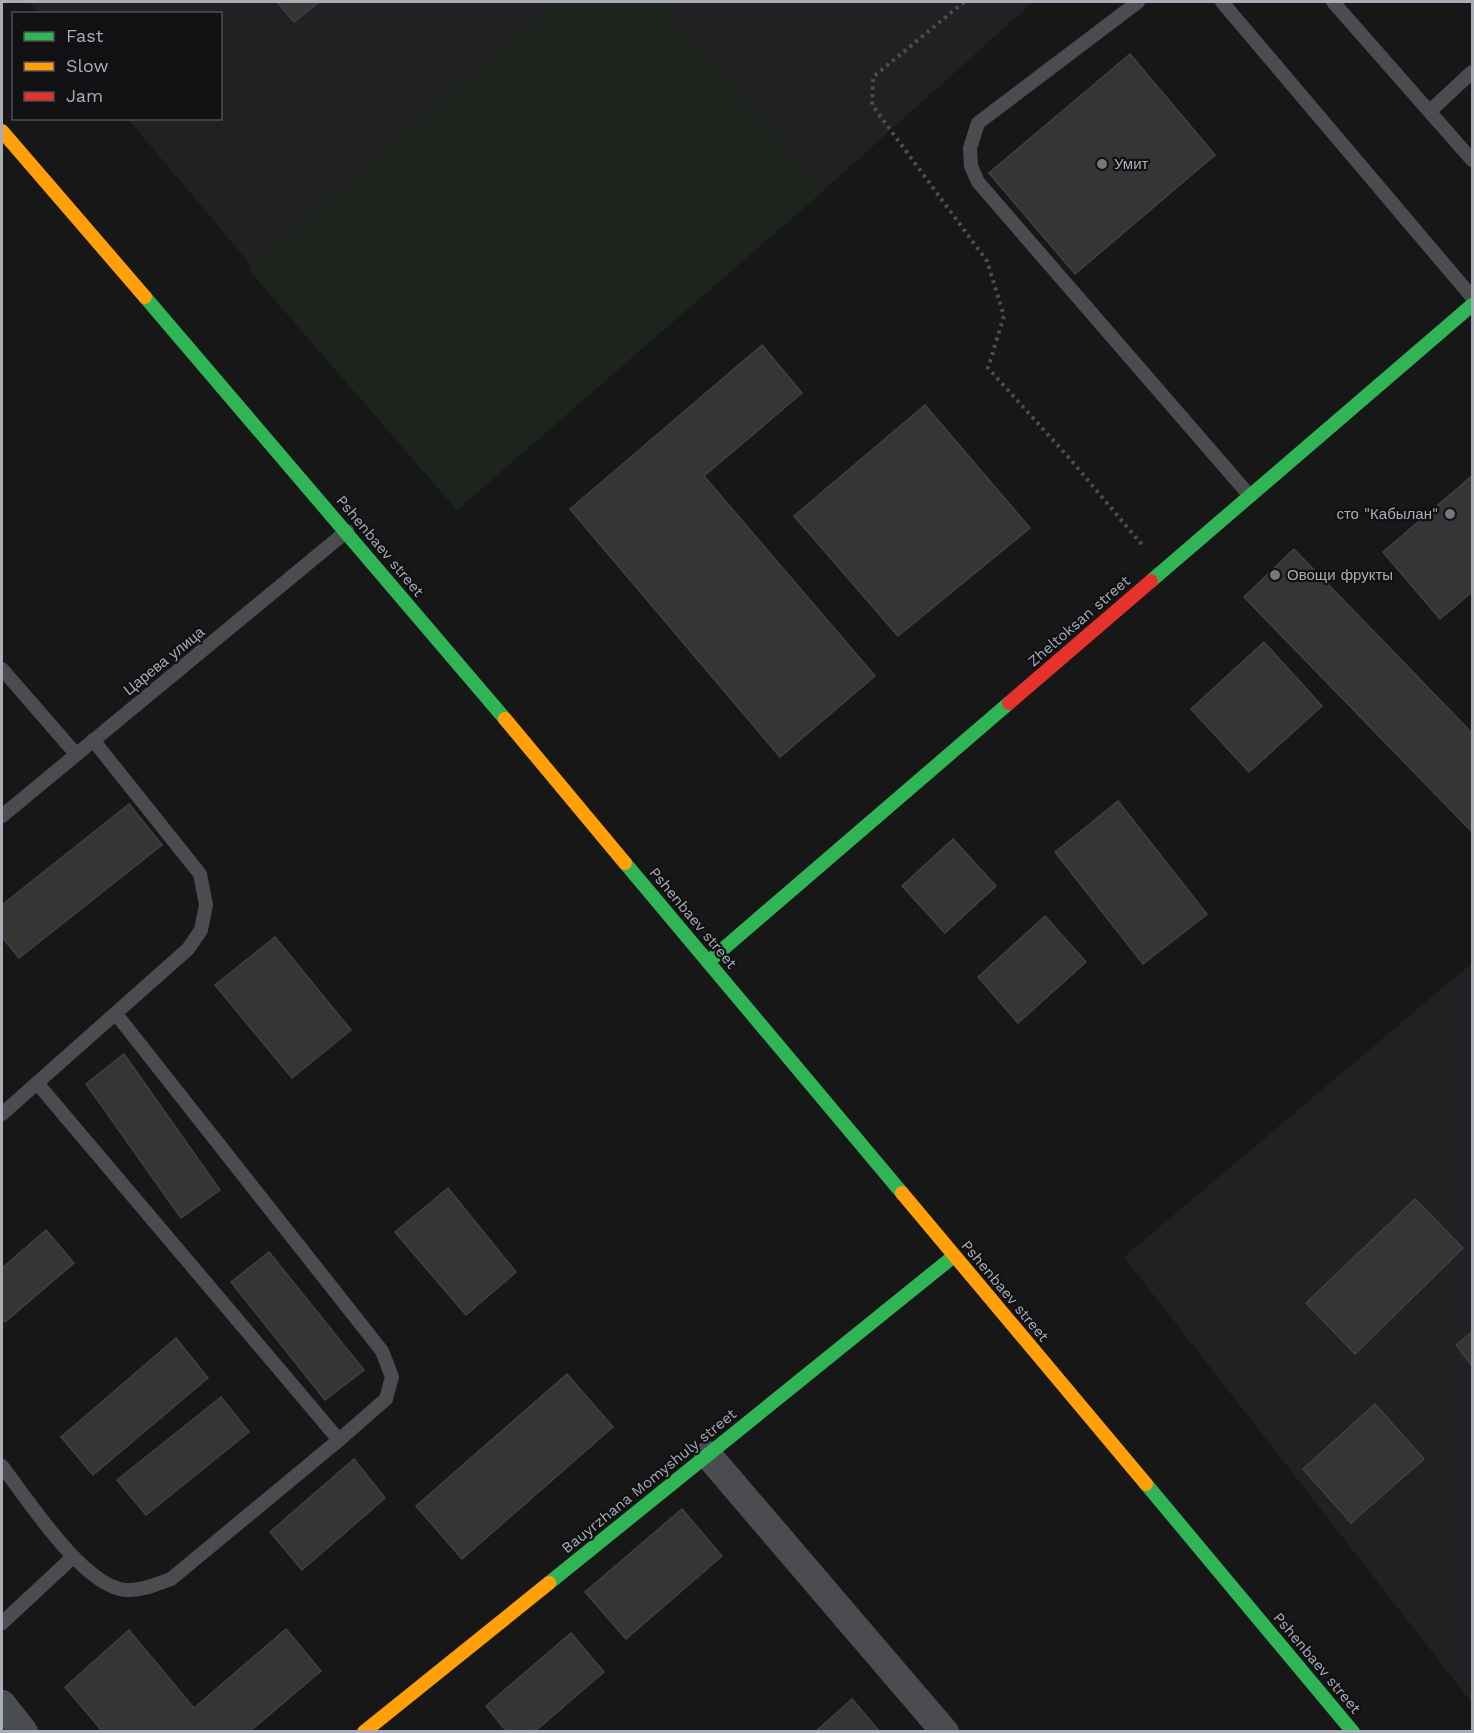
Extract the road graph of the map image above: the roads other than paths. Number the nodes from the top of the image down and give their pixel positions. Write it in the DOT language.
graph roads {
  1 [pos="1138,2"];
  2 [pos="1222,2"];
  3 [pos="1333,2"];
  4 [pos="1473,72"];
  5 [pos="1430,111"];
  6 [pos="2,131"];
  7 [pos="1473,159"];
  8 [pos="1473,297"];
  9 [pos="1473,305"];
  10 [pos="1250,496"];
  11 [pos="347,531"];
  12 [pos="2,669"];
  13 [pos="93,740"];
  14 [pos="76,754"];
  15 [pos="2,816"];
  16 [pos="708,962"];
  17 [pos="116,1014"];
  18 [pos="37,1083"];
  19 [pos="2,1114"];
  20 [pos="954,1256"];
  21 [pos="339,1440"];
  22 [pos="708,1455"];
  23 [pos="2,1466"];
  24 [pos="73,1557"];
  25 [pos="2,1623"];
  26 [pos="2,1704"];
  27 [pos="24,1731"];
  28 [pos="364,1731"];
  29 [pos="945,1731"];
  30 [pos="1353,1731"];
  1 -- 10 [label="lane"];
  2 -- 8 [label="lane"];
  3 -- 5 [label="lane"];
  4 -- 5 [label="lane"];
  5 -- 7 [label="lane"];
  6 -- 11 [label="street, Pshenbaev street"];
  9 -- 10 [label="street, Zheltoksan street"];
  10 -- 16 [label="street, Zheltoksan street"];
  11 -- 13 [label="lane, Царева улица"];
  11 -- 16 [label="street, Pshenbaev street"];
  12 -- 14 [label="lane"];
  13 -- 14 [label="lane, Царева улица"];
  13 -- 17 [label="lane"];
  14 -- 15 [label="lane, Царева улица"];
  16 -- 20 [label="street, Pshenbaev street"];
  17 -- 18 [label="lane"];
  17 -- 21 [label="lane"];
  18 -- 19 [label="lane"];
  18 -- 21 [label="lane"];
  20 -- 22 [label="street, Bauyrzhana Momyshuly street"];
  20 -- 30 [label="street, Pshenbaev street"];
  21 -- 24 [label="lane"];
  22 -- 28 [label="street, Bauyrzhana Momyshuly street"];
  22 -- 29 [label="street"];
  23 -- 24 [label="lane"];
  24 -- 25 [label="lane"];
  26 -- 27 [label="street"];
}
